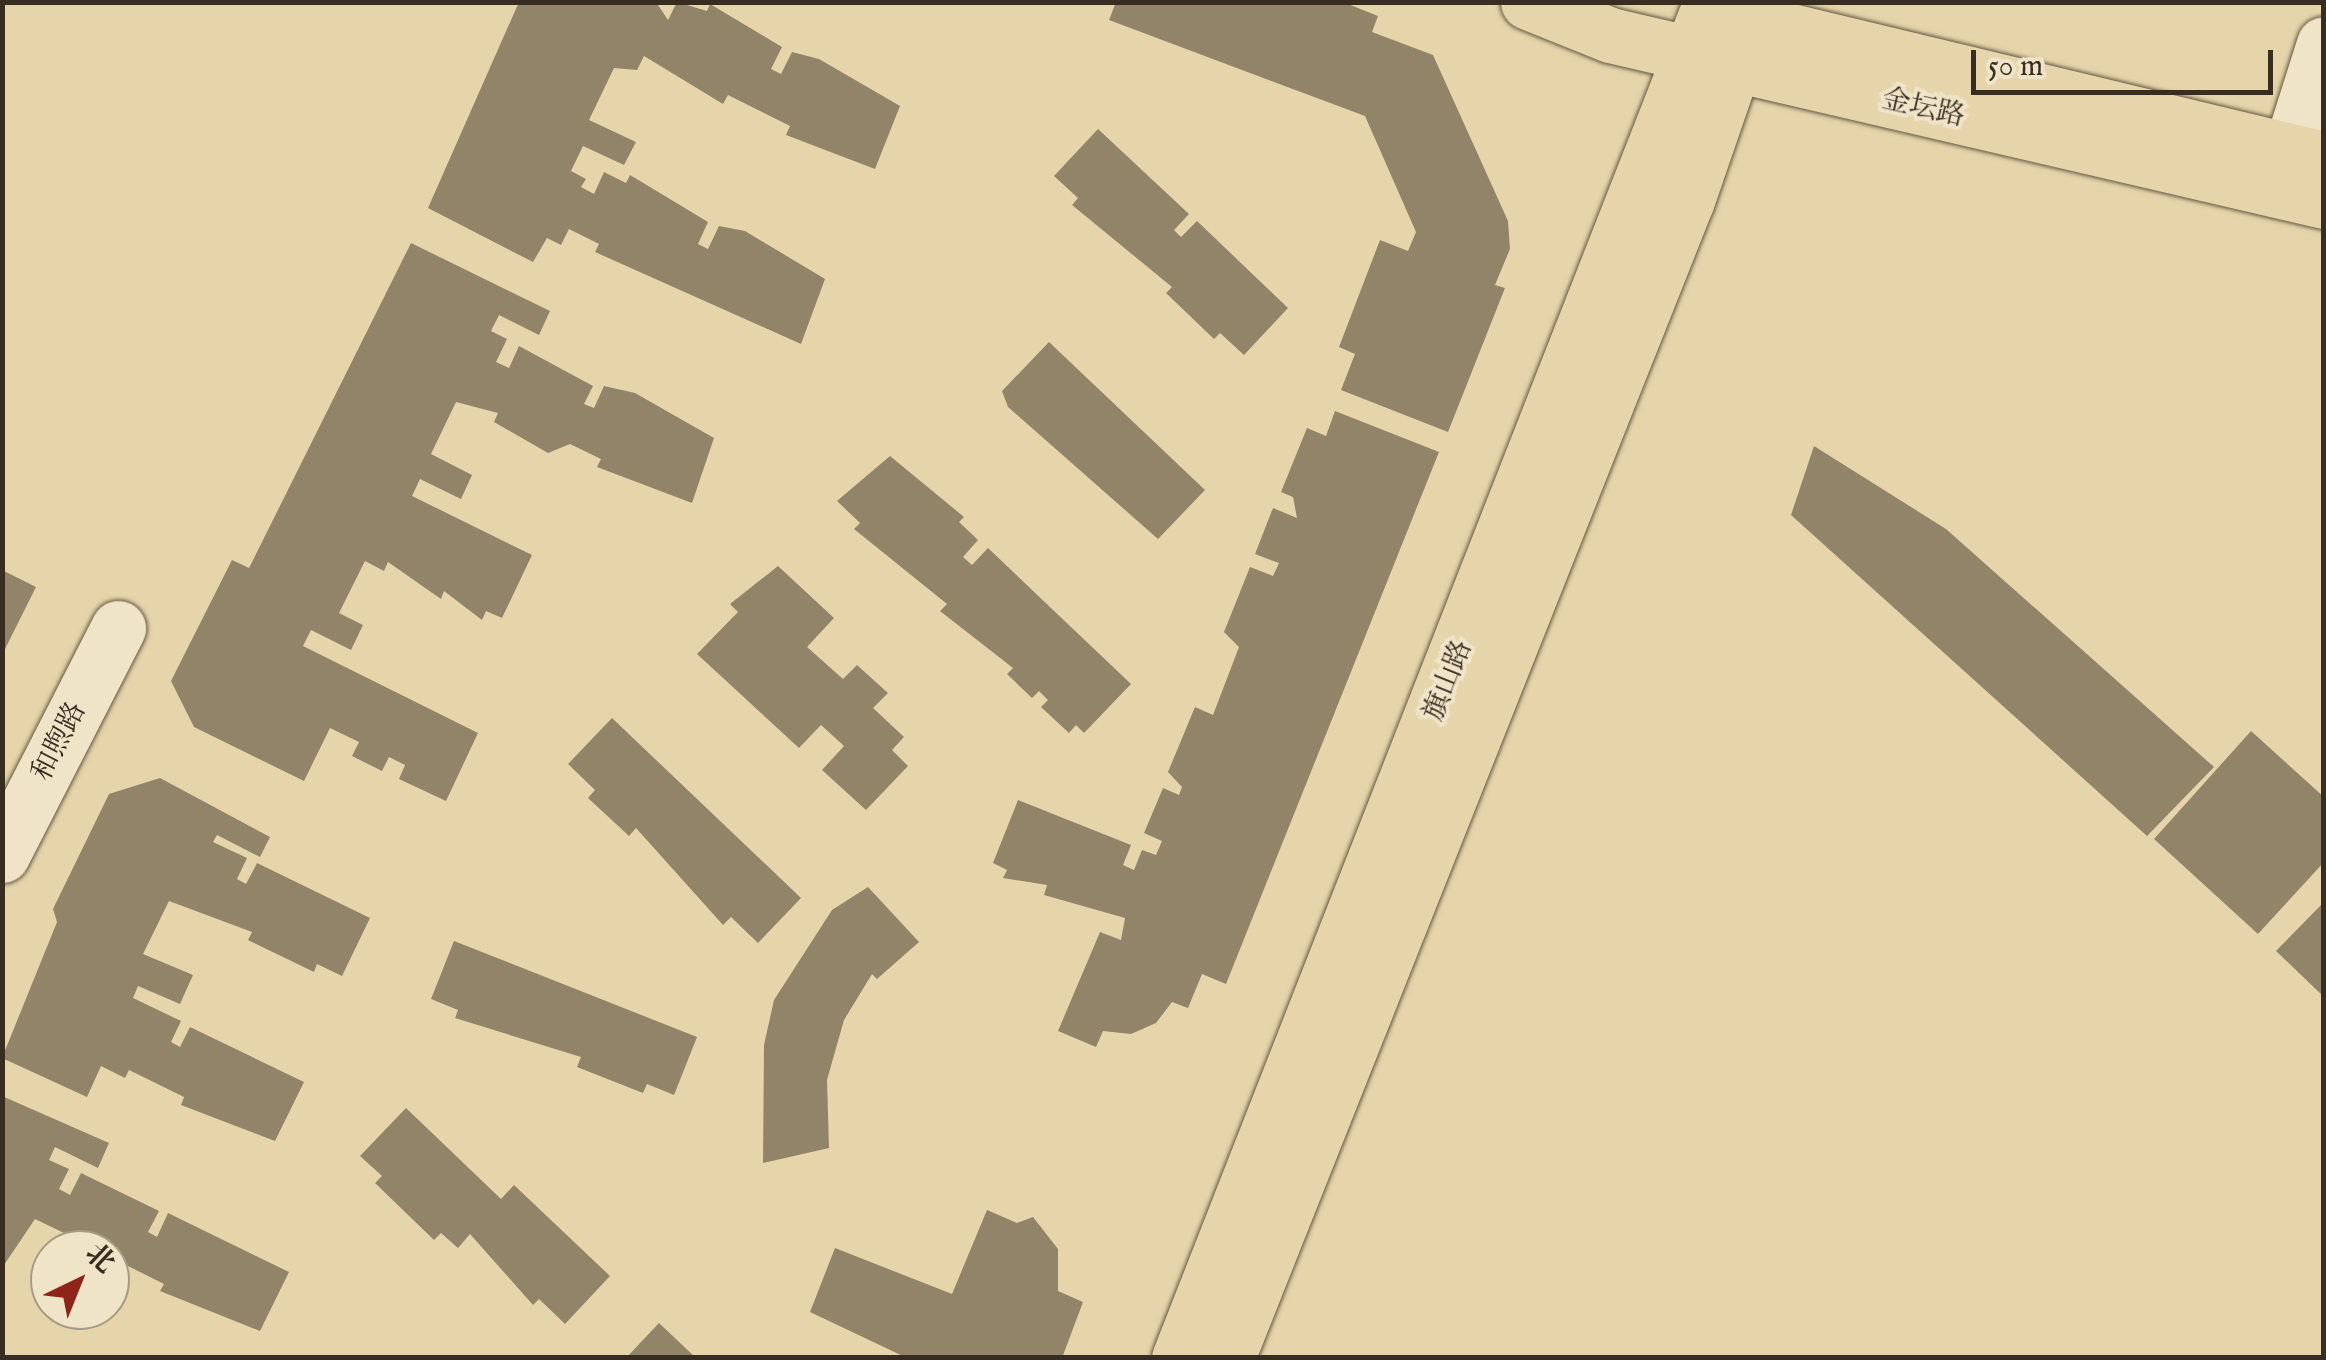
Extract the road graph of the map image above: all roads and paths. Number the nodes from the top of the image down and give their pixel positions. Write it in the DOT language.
graph roads {
  1 [pos="1528,2"];
  2 [pos="1718,23"];
  3 [pos="2324,44"];
  4 [pos="2307,155"];
  5 [pos="2324,201"];
  6 [pos="118,628"];
  7 [pos="2,855"];
  8 [pos="1180,1358"];
  9 [pos="1227,1358"];
  1 -- 2 [label="main road, 金坛路"];
  2 -- 4 [label="main road, 金坛路"];
  2 -- 5 [label="main road, 金坛路"];
  2 -- 8 [label="main road, 旗山路"];
  2 -- 9 [label="main road, 旗山路"];
  3 -- 4 [label="street"];
  6 -- 7 [label="street, 和煦路"];
}
